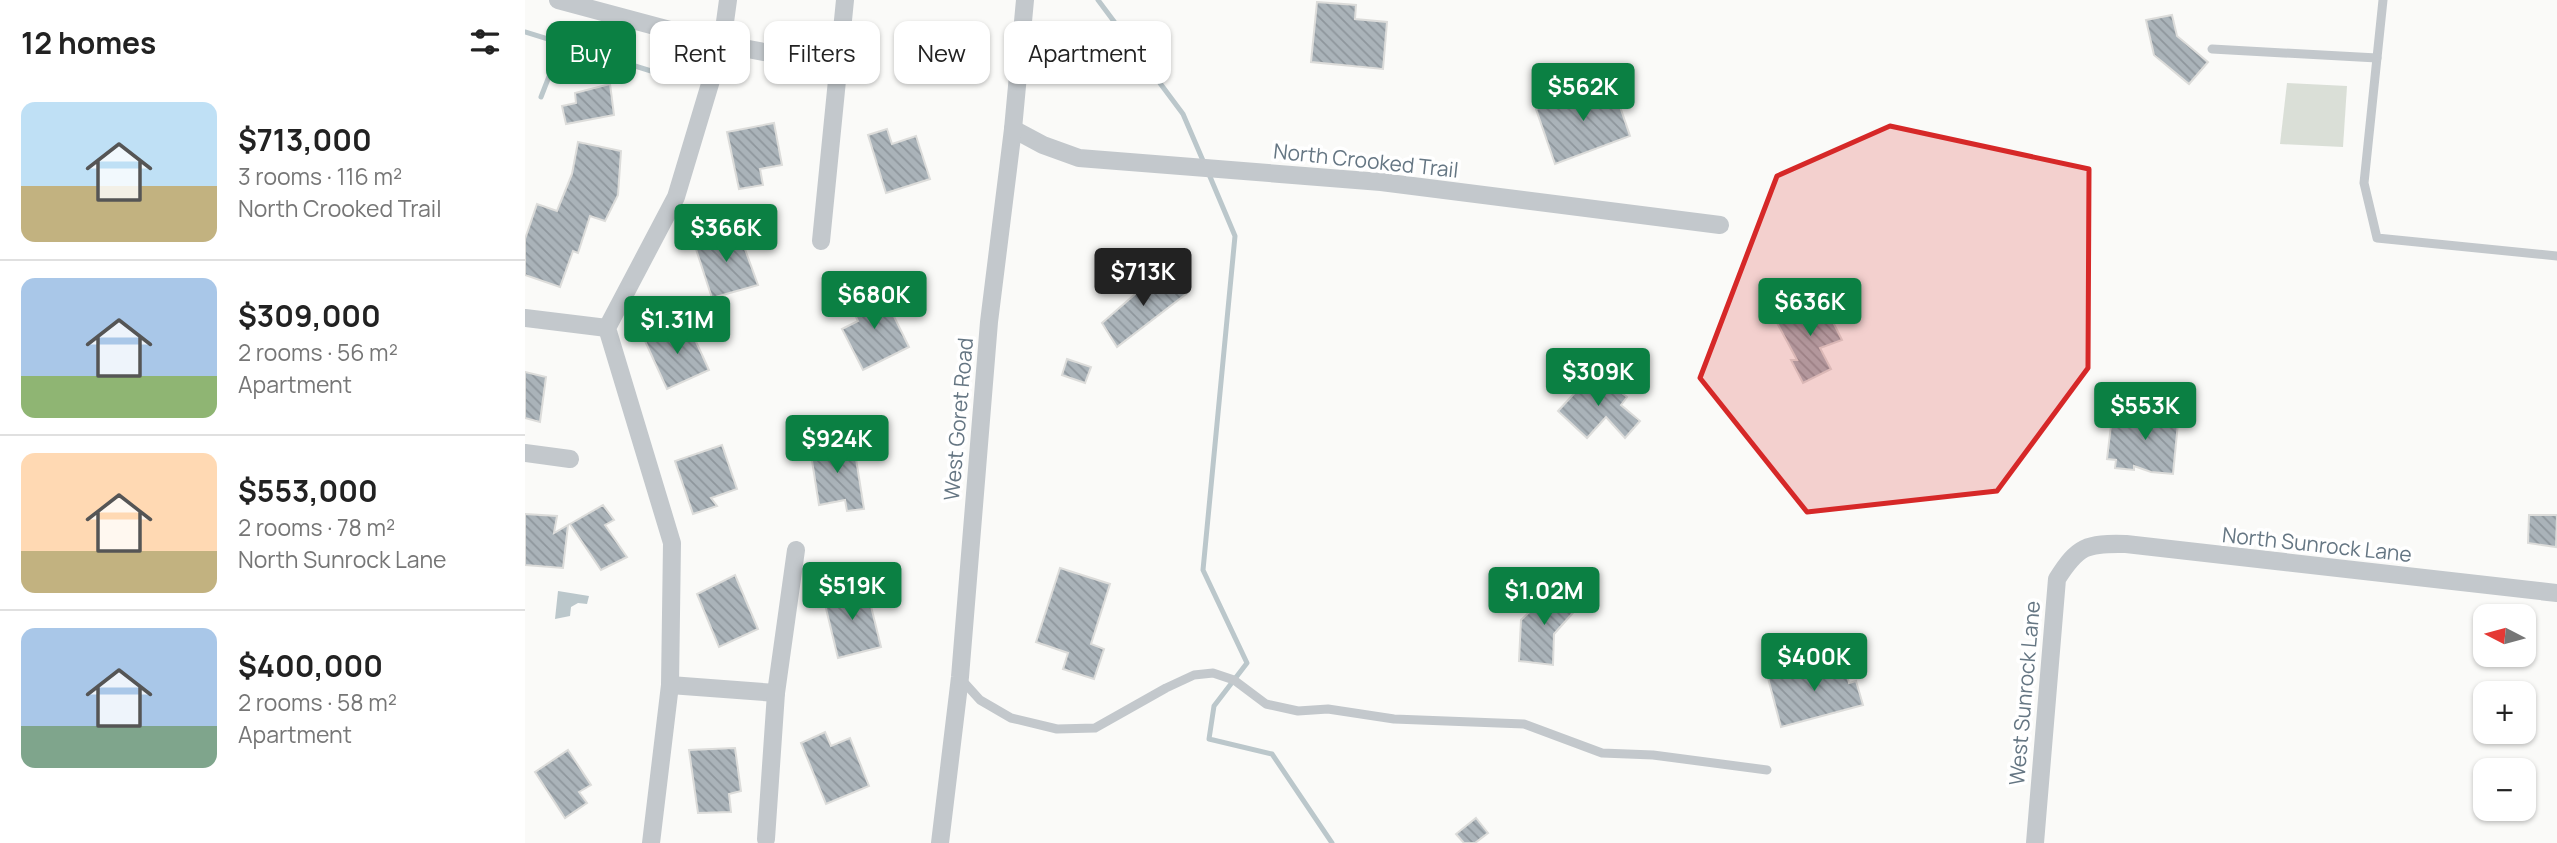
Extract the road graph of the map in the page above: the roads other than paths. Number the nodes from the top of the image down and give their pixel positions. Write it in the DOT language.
graph roads {
  1 [pos="558,0"];
  2 [pos="727,0"];
  3 [pos="845,0"];
  4 [pos="1025,0"];
  5 [pos="2382,0"];
  6 [pos="725,21"];
  7 [pos="842,21"];
  8 [pos="650,25"];
  9 [pos="2212,49"];
  10 [pos="2377,58"];
  11 [pos="710,84"];
  12 [pos="835,84"];
  13 [pos="1013,129"];
  14 [pos="1720,225"];
  15 [pos="821,241"];
  16 [pos="2557,256"];
  17 [pos="525,318"];
  18 [pos="607,328"];
  19 [pos="525,453"];
  20 [pos="570,459"];
  21 [pos="796,550"];
  22 [pos="2074,552"];
  23 [pos="2557,592"];
  24 [pos="960,677"];
  25 [pos="670,685"];
  26 [pos="776,693"];
  27 [pos="1767,770"];
  28 [pos="766,839"];
  29 [pos="651,843"];
  30 [pos="940,843"];
  31 [pos="2035,843"];
  1 -- 8 [label="street"];
  2 -- 6 [label="street"];
  3 -- 7 [label="street"];
  4 -- 13 [label="street, West Goret Road"];
  5 -- 10 [label="lane"];
  9 -- 10 [label="lane"];
  10 -- 16 [label="lane"];
  11 -- 18 [label="street"];
  12 -- 15 [label="street"];
  13 -- 14 [label="street, North Crooked Trail"];
  13 -- 24 [label="street, West Goret Road"];
  17 -- 18 [label="street"];
  18 -- 25 [label="street"];
  19 -- 20 [label="street"];
  21 -- 26 [label="street"];
  22 -- 23 [label="street, North Sunrock Lane"];
  22 -- 31 [label="street, West Sunrock Lane"];
  24 -- 27 [label="lane"];
  24 -- 30 [label="street, West Goret Road"];
  25 -- 26 [label="street"];
  25 -- 29 [label="street"];
  26 -- 28 [label="street"];
}
